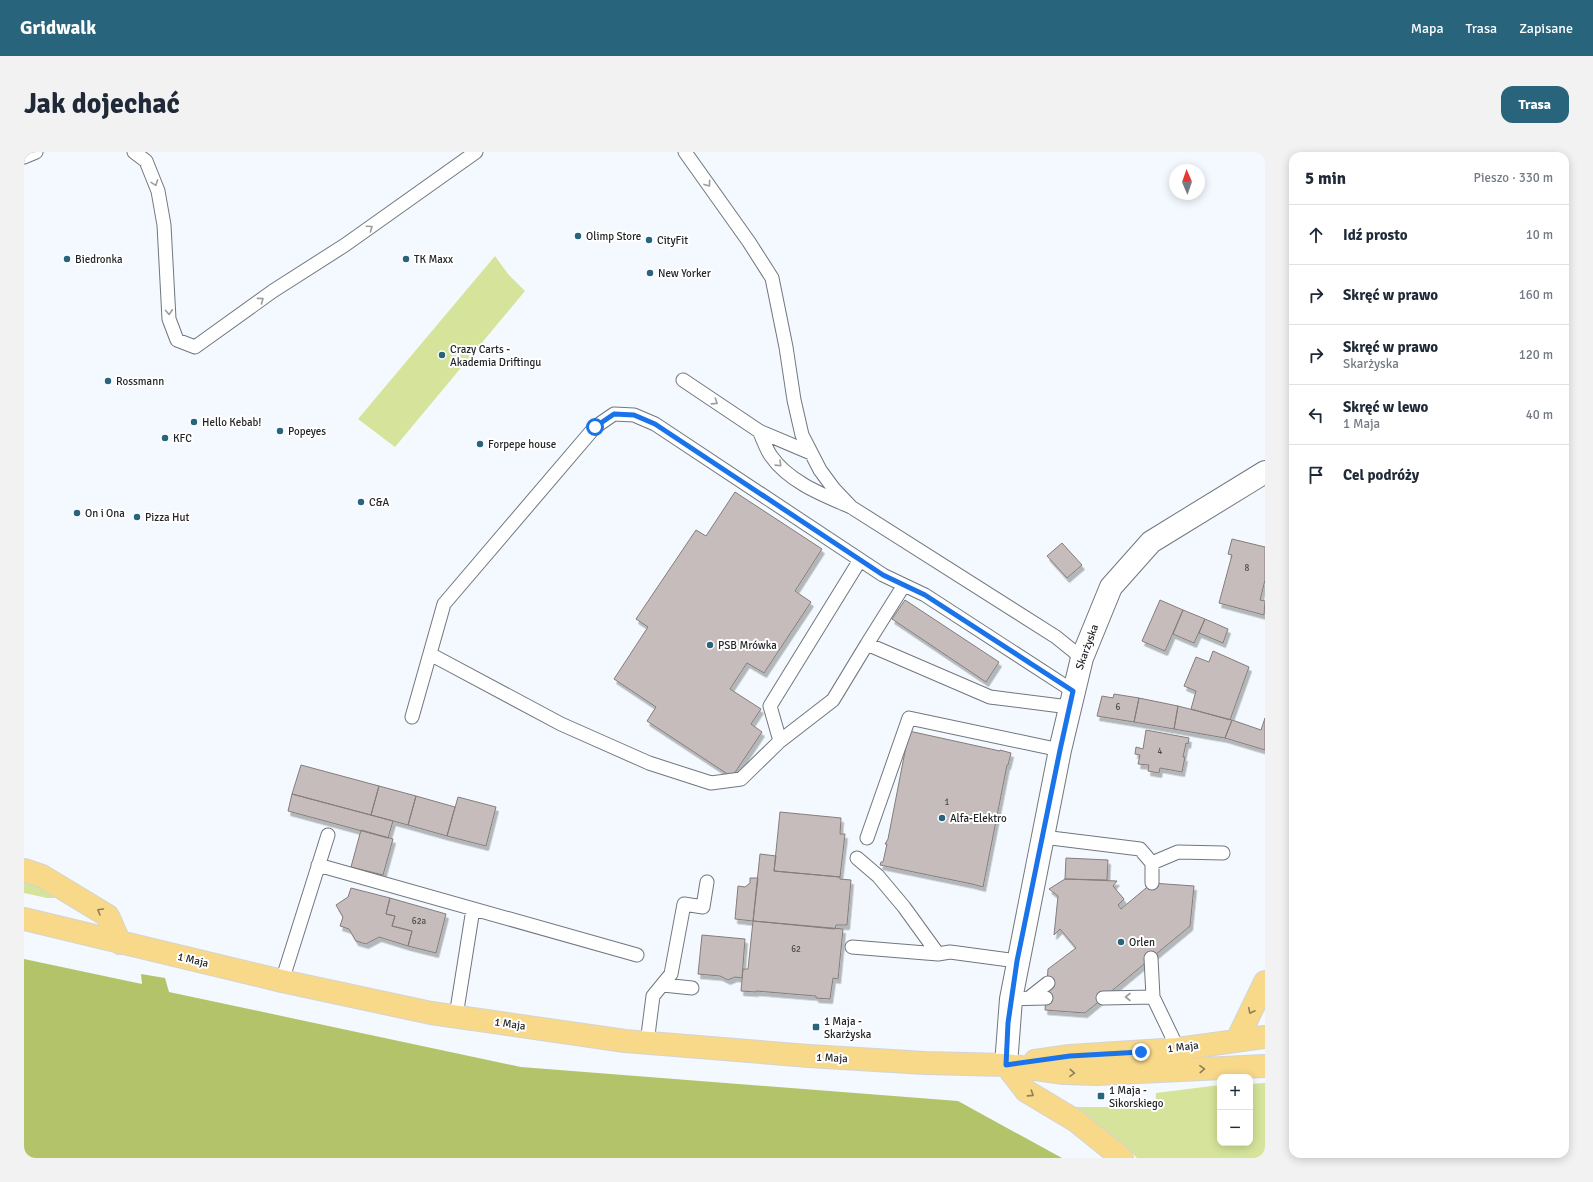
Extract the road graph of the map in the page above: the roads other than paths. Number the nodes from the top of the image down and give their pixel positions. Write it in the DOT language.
graph roads {
  1 [pos="36,152"];
  2 [pos="134,152"];
  3 [pos="476,152"];
  4 [pos="685,152"];
  5 [pos="24,157"];
  6 [pos="683,380"];
  7 [pos="760,431"];
  8 [pos="811,453"];
  9 [pos="1265,472"];
  10 [pos="851,507"];
  11 [pos="860,560"];
  12 [pos="904,585"];
  13 [pos="867,644"];
  14 [pos="430,654"];
  15 [pos="1082,658"];
  16 [pos="1071,699"];
  17 [pos="412,717"];
  18 [pos="780,741"];
  19 [pos="1060,750"];
  20 [pos="328,835"];
  21 [pos="1043,837"];
  22 [pos="867,838"];
  23 [pos="1223,853"];
  24 [pos="857,858"];
  25 [pos="1152,862"];
  26 [pos="318,865"];
  27 [pos="24,870"];
  28 [pos="708,882"];
  29 [pos="1152,883"];
  30 [pos="473,909"];
  31 [pos="24,919"];
  32 [pos="120,943"];
  33 [pos="852,947"];
  34 [pos="938,954"];
  35 [pos="637,955"];
  36 [pos="1151,958"];
  37 [pos="1017,961"];
  38 [pos="282,981"];
  39 [pos="1048,982"];
  40 [pos="1265,982"];
  41 [pos="663,984"];
  42 [pos="692,988"];
  43 [pos="1153,997"];
  44 [pos="1046,998"];
  45 [pos="1103,998"];
  46 [pos="1020,999"];
  47 [pos="456,1016"];
  48 [pos="1265,1036"];
  49 [pos="1237,1040"];
  50 [pos="647,1043"];
  51 [pos="1177,1059"];
  52 [pos="1006,1065"];
  53 [pos="1265,1066"];
  54 [pos="1122,1158"];
  1 -- 5 [label="lane"];
  2 -- 3 [label="lane, one-way"];
  4 -- 8 [label="lane, one-way"];
  6 -- 7 [label="lane, one-way"];
  7 -- 8 [label="lane"];
  7 -- 10 [label="lane, one-way"];
  8 -- 10 [label="lane"];
  9 -- 15 [label="street, Skarżyska"];
  10 -- 15 [label="lane"];
  11 -- 12 [label="lane"];
  11 -- 14 [label="lane"];
  11 -- 18 [label="lane"];
  12 -- 13 [label="lane"];
  12 -- 16 [label="lane"];
  13 -- 16 [label="lane"];
  13 -- 18 [label="lane"];
  14 -- 17 [label="lane"];
  14 -- 18 [label="lane"];
  15 -- 16 [label="street, Skarżyska"];
  16 -- 19 [label="street, Skarżyska"];
  19 -- 21 [label="street, Skarżyska"];
  19 -- 22 [label="lane"];
  20 -- 26 [label="lane"];
  21 -- 25 [label="lane"];
  21 -- 37 [label="street, Skarżyska"];
  23 -- 25 [label="lane"];
  24 -- 34 [label="lane"];
  25 -- 29 [label="lane"];
  26 -- 30 [label="lane"];
  26 -- 38 [label="lane"];
  32 -- 27 [label="main road, one-way"];
  28 -- 41 [label="lane"];
  30 -- 35 [label="lane"];
  30 -- 47 [label="lane"];
  31 -- 32 [label="main road, 1 Maja"];
  32 -- 38 [label="main road, 1 Maja"];
  33 -- 34 [label="lane"];
  34 -- 37 [label="lane"];
  36 -- 43 [label="lane"];
  37 -- 46 [label="street, Skarżyska"];
  38 -- 47 [label="main road, 1 Maja"];
  39 -- 46 [label="lane"];
  40 -- 49 [label="main road, one-way"];
  41 -- 42 [label="lane"];
  41 -- 50 [label="lane"];
  43 -- 45 [label="lane, one-way"];
  43 -- 51 [label="lane"];
  44 -- 46 [label="lane"];
  46 -- 52 [label="street, Skarżyska"];
  47 -- 50 [label="main road, 1 Maja"];
  48 -- 49 [label="main road, 1 Maja"];
  49 -- 51 [label="main road, 1 Maja"];
  50 -- 52 [label="main road, 1 Maja"];
  51 -- 52 [label="main road, 1 Maja"];
  51 -- 53 [label="main road, 1 Maja, one-way"];
  52 -- 54 [label="main road, one-way"];
}
